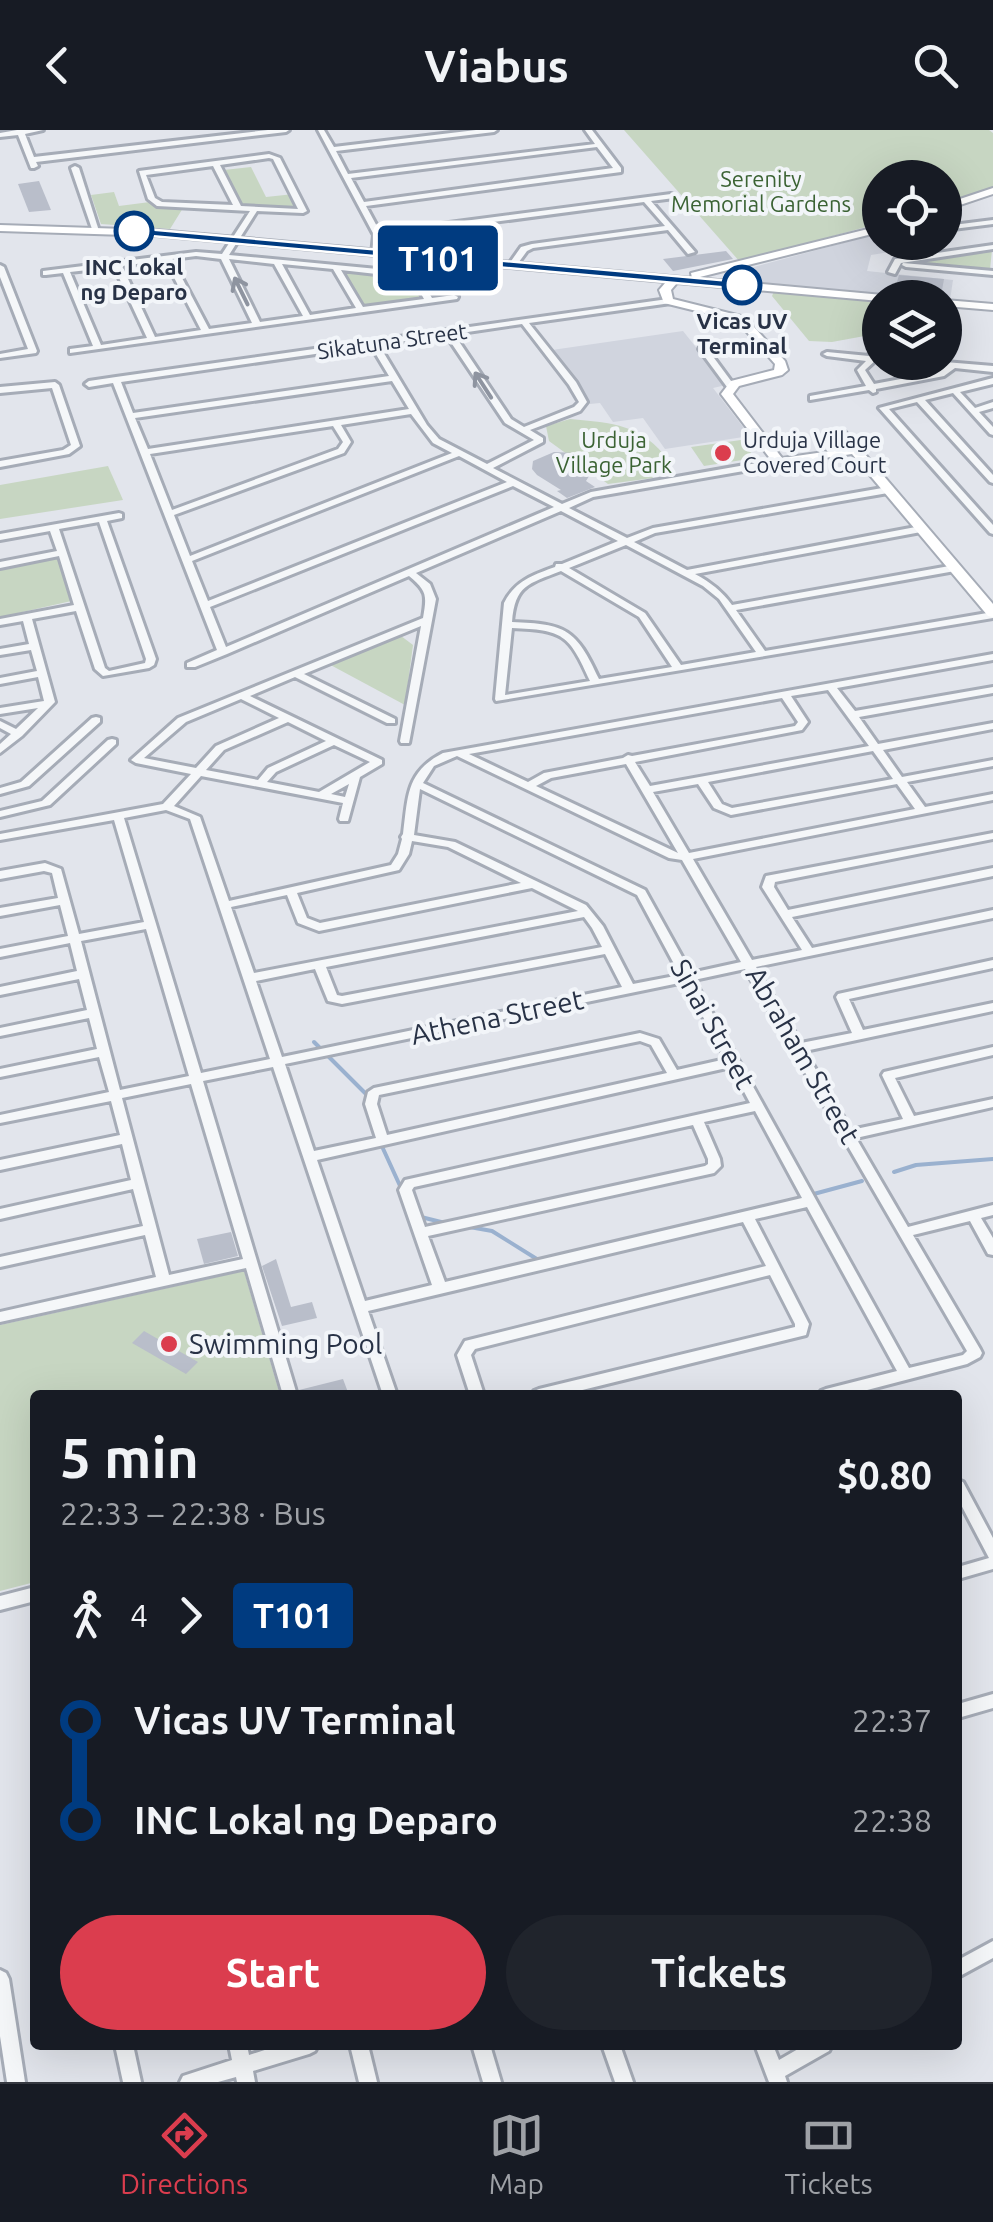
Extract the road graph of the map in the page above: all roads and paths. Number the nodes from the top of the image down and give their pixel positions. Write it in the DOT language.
graph roads {
  1 [pos="40,130"];
  2 [pos="286,130"];
  3 [pos="321,130"];
  4 [pos="494,130"];
  5 [pos="588,130"];
  6 [pos="20,131"];
  7 [pos="0,134"];
  8 [pos="600,145"];
  9 [pos="333,149"];
  10 [pos="215,162"];
  11 [pos="75,168"];
  12 [pos="349,176"];
  13 [pos="993,194"];
  14 [pos="671,196"];
  15 [pos="645,199"];
  16 [pos="364,204"];
  17 [pos="962,204"];
  18 [pos="239,209"];
  19 [pos="254,210"];
  20 [pos="993,222"];
  21 [pos="962,226"];
  22 [pos="0,228"];
  23 [pos="670,228"];
  24 [pos="96,229"];
  25 [pos="862,234"];
  26 [pos="378,235"];
  27 [pos="234,240"];
  28 [pos="993,247"];
  29 [pos="376,252"];
  30 [pos="692,252"];
  31 [pos="220,256"];
  32 [pos="167,257"];
  33 [pos="278,262"];
  34 [pos="117,264"];
  35 [pos="513,264"];
  36 [pos="0,267"];
  37 [pos="336,268"];
  38 [pos="727,269"];
  39 [pos="66,270"];
  40 [pos="46,273"];
  41 [pos="993,273"];
  42 [pos="674,279"];
  43 [pos="735,285"];
  44 [pos="862,296"];
  45 [pos="454,297"];
  46 [pos="429,300"];
  47 [pos="668,301"];
  48 [pos="962,305"];
  49 [pos="993,308"];
  50 [pos="361,310"];
  51 [pos="308,318"];
  52 [pos="524,322"];
  53 [pos="257,325"];
  54 [pos="206,332"];
  55 [pos="449,333"];
  56 [pos="152,340"];
  57 [pos="374,344"];
  58 [pos="98,347"];
  59 [pos="702,349"];
  60 [pos="73,351"];
  61 [pos="827,354"];
  62 [pos="0,356"];
  63 [pos="862,358"];
  64 [pos="962,367"];
  65 [pos="993,369"];
  66 [pos="394,378"];
  67 [pos="116,380"];
  68 [pos="868,380"];
  69 [pos="916,380"];
  70 [pos="993,381"];
  71 [pos="88,384"];
  72 [pos="730,385"];
  73 [pos="0,390"];
  74 [pos="874,390"];
  75 [pos="956,392"];
  76 [pos="813,398"];
  77 [pos="921,401"];
  78 [pos="993,406"];
  79 [pos="974,411"];
  80 [pos="413,412"];
  81 [pos="131,416"];
  82 [pos="336,424"];
  83 [pos="523,430"];
  84 [pos="992,430"];
  85 [pos="840,432"];
  86 [pos="854,450"];
  87 [pos="145,452"];
  88 [pos="457,454"];
  89 [pos="780,462"];
  90 [pos="0,464"];
  91 [pos="486,468"];
  92 [pos="993,480"];
  93 [pos="512,482"];
  94 [pos="888,490"];
  95 [pos="562,509"];
  96 [pos="169,514"];
  97 [pos="119,516"];
  98 [pos="103,521"];
  99 [pos="54,528"];
  100 [pos="921,529"];
  101 [pos="993,530"];
  102 [pos="0,538"];
  103 [pos="622,541"];
  104 [pos="62,553"];
  105 [pos="187,560"];
  106 [pos="0,565"];
  107 [pos="558,566"];
  108 [pos="954,568"];
  109 [pos="688,573"];
  110 [pos="412,574"];
  111 [pos="205,606"];
  112 [pos="80,607"];
  113 [pos="730,608"];
  114 [pos="993,614"];
  115 [pos="27,617"];
  116 [pos="427,620"];
  117 [pos="0,622"];
  118 [pos="507,625"];
  119 [pos="35,646"];
  120 [pos="0,652"];
  121 [pos="223,652"];
  122 [pos="763,655"];
  123 [pos="993,656"];
  124 [pos="191,665"];
  125 [pos="679,669"];
  126 [pos="43,673"];
  127 [pos="294,673"];
  128 [pos="0,681"];
  129 [pos="596,683"];
  130 [pos="830,685"];
  131 [pos="993,690"];
  132 [pos="784,694"];
  133 [pos="240,695"];
  134 [pos="50,702"];
  135 [pos="0,711"];
  136 [pos="852,716"];
  137 [pos="286,719"];
  138 [pos="96,720"];
  139 [pos="391,721"];
  140 [pos="0,724"];
  141 [pos="993,726"];
  142 [pos="18,734"];
  143 [pos="112,742"];
  144 [pos="332,742"];
  145 [pos="405,742"];
  146 [pos="876,747"];
  147 [pos="0,750"];
  148 [pos="458,753"];
  149 [pos="628,758"];
  150 [pos="993,762"];
  151 [pos="196,773"];
  152 [pos="356,778"];
  153 [pos="701,780"];
  154 [pos="900,780"];
  155 [pos="261,783"];
  156 [pos="414,783"];
  157 [pos="527,786"];
  158 [pos="647,790"];
  159 [pos="0,791"];
  160 [pos="322,795"];
  161 [pos="993,797"];
  162 [pos="348,801"];
  163 [pos="167,807"];
  164 [pos="922,811"];
  165 [pos="0,814"];
  166 [pos="118,816"];
  167 [pos="344,819"];
  168 [pos="993,836"];
  169 [pos="0,837"];
  170 [pos="406,837"];
  171 [pos="687,857"];
  172 [pos="993,872"];
  173 [pos="0,875"];
  174 [pos="533,884"];
  175 [pos="292,892"];
  176 [pos="65,900"];
  177 [pos="225,905"];
  178 [pos="0,912"];
  179 [pos="587,913"];
  180 [pos="787,914"];
  181 [pos="993,914"];
  182 [pos="150,924"];
  183 [pos="75,939"];
  184 [pos="609,949"];
  185 [pos="809,952"];
  186 [pos="0,954"];
  187 [pos="319,964"];
  188 [pos="750,964"];
  189 [pos="993,964"];
  190 [pos="84,974"];
  191 [pos="249,978"];
  192 [pos="687,978"];
  193 [pos="630,990"];
  194 [pos="0,991"];
  195 [pos="993,1006"];
  196 [pos="94,1012"];
  197 [pos="0,1032"];
  198 [pos="859,1034"];
  199 [pos="799,1048"];
  200 [pos="993,1051"];
  201 [pos="104,1052"];
  202 [pos="278,1062"];
  203 [pos="734,1062"];
  204 [pos="0,1073"];
  205 [pos="674,1075"];
  206 [pos="196,1079"];
  207 [pos="116,1096"];
  208 [pos="993,1103"];
  209 [pos="758,1106"];
  210 [pos="0,1120"];
  211 [pos="697,1120"];
  212 [pos="910,1122"];
  213 [pos="850,1135"];
  214 [pos="126,1138"];
  215 [pos="382,1138"];
  216 [pos="310,1157"];
  217 [pos="0,1165"];
  218 [pos="138,1183"];
  219 [pos="810,1201"];
  220 [pos="993,1210"];
  221 [pos="0,1214"];
  222 [pos="972,1215"];
  223 [pos="747,1216"];
  224 [pos="150,1229"];
  225 [pos="906,1232"];
  226 [pos="420,1233"];
  227 [pos="993,1250"];
  228 [pos="0,1262"];
  229 [pos="250,1262"];
  230 [pos="775,1269"];
  231 [pos="164,1281"];
  232 [pos="440,1288"];
  233 [pos="360,1307"];
  234 [pos="0,1316"];
  235 [pos="906,1375"];
  236 [pos="288,1390"];
  237 [pos="388,1390"];
  238 [pos="475,1390"];
  239 [pos="561,1390"];
  240 [pos="846,1390"];
  241 [pos="962,1494"];
  242 [pos="993,1553"];
  243 [pos="993,1563"];
  244 [pos="962,1572"];
  245 [pos="30,1595"];
  246 [pos="0,1603"];
  247 [pos="993,1701"];
  248 [pos="962,1710"];
  249 [pos="993,1949"];
  250 [pos="962,1967"];
  251 [pos="0,1980"];
  252 [pos="125,2050"];
  253 [pos="298,2050"];
  254 [pos="360,2050"];
  255 [pos="482,2050"];
  256 [pos="613,2050"];
  257 [pos="766,2050"];
  258 [pos="816,2050"];
  259 [pos="244,2074"];
  260 [pos="776,2077"];
  261 [pos="16,2082"];
  262 [pos="132,2082"];
  263 [pos="190,2082"];
  264 [pos="368,2082"];
  265 [pos="492,2082"];
  266 [pos="624,2082"];
  1 -- 6 [label="street"];
  2 -- 6 [label="street"];
  3 -- 9 [label="street"];
  4 -- 9 [label="street"];
  5 -- 8 [label="street"];
  6 -- 7 [label="street"];
  8 -- 12 [label="street"];
  8 -- 16 [label="street"];
  9 -- 12 [label="street"];
  10 -- 18 [label="street"];
  10 -- 18 [label="street"];
  10 -- 19 [label="street"];
  11 -- 24 [label="street"];
  12 -- 16 [label="street"];
  13 -- 17 [label="main road"];
  14 -- 15 [label="street"];
  15 -- 23 [label="street"];
  15 -- 26 [label="street"];
  16 -- 26 [label="street"];
  18 -- 19 [label="street"];
  19 -- 27 [label="street"];
  20 -- 21 [label="street"];
  22 -- 24 [label="main road"];
  23 -- 30 [label="street"];
  23 -- 35 [label="street"];
  24 -- 27 [label="main road"];
  25 -- 38 [label="main road"];
  26 -- 29 [label="street"];
  27 -- 29 [label="main road"];
  27 -- 31 [label="street"];
  28 -- 41 [label="street"];
  29 -- 35 [label="main road"];
  31 -- 32 [label="street"];
  31 -- 33 [label="street"];
  53 -- 31 [label="street, one-way"];
  32 -- 34 [label="street"];
  32 -- 54 [label="street"];
  33 -- 37 [label="street"];
  33 -- 51 [label="street"];
  34 -- 39 [label="street"];
  34 -- 56 [label="street"];
  35 -- 42 [label="main road"];
  36 -- 62 [label="street"];
  37 -- 46 [label="street"];
  37 -- 50 [label="street"];
  38 -- 42 [label="main road"];
  38 -- 43 [label="main road"];
  39 -- 40 [label="street"];
  39 -- 58 [label="street"];
  42 -- 43 [label="main road"];
  42 -- 47 [label="main road"];
  43 -- 44 [label="main road"];
  45 -- 46 [label="street"];
  46 -- 50 [label="street"];
  47 -- 52 [label="street, Sikatuna Street"];
  47 -- 72 [label="main road"];
  48 -- 49 [label="main road"];
  50 -- 51 [label="street"];
  51 -- 53 [label="street"];
  52 -- 55 [label="street, Sikatuna Street"];
  52 -- 83 [label="street"];
  53 -- 54 [label="street"];
  54 -- 56 [label="street"];
  55 -- 57 [label="street, Sikatuna Street"];
  83 -- 55 [label="street, one-way"];
  56 -- 58 [label="street"];
  57 -- 66 [label="street"];
  57 -- 67 [label="street, Sikatuna Street"];
  58 -- 60 [label="street"];
  59 -- 72 [label="street"];
  61 -- 63 [label="street"];
  64 -- 65 [label="street"];
  66 -- 80 [label="street"];
  66 -- 81 [label="street"];
  67 -- 71 [label="street, Sikatuna Street"];
  67 -- 81 [label="street"];
  68 -- 74 [label="street"];
  69 -- 74 [label="street"];
  70 -- 75 [label="street"];
  72 -- 89 [label="main road"];
  73 -- 90 [label="street"];
  74 -- 76 [label="street"];
  75 -- 77 [label="street"];
  75 -- 79 [label="street"];
  77 -- 92 [label="street"];
  77 -- 101 [label="street"];
  78 -- 79 [label="street"];
  79 -- 84 [label="street"];
  80 -- 82 [label="street"];
  80 -- 88 [label="street"];
  81 -- 87 [label="street"];
  82 -- 87 [label="street"];
  82 -- 96 [label="street"];
  83 -- 91 [label="street"];
  85 -- 86 [label="street"];
  86 -- 89 [label="main road"];
  86 -- 94 [label="main road"];
  87 -- 96 [label="street"];
  88 -- 91 [label="street"];
  88 -- 105 [label="street"];
  89 -- 95 [label="street"];
  91 -- 93 [label="street"];
  93 -- 95 [label="street"];
  93 -- 111 [label="street"];
  94 -- 100 [label="main road"];
  94 -- 103 [label="street"];
  95 -- 103 [label="street"];
  95 -- 110 [label="street"];
  96 -- 105 [label="street"];
  97 -- 98 [label="street"];
  98 -- 99 [label="street"];
  98 -- 112 [label="street"];
  99 -- 102 [label="street"];
  99 -- 104 [label="street"];
  100 -- 108 [label="main road"];
  100 -- 109 [label="street"];
  103 -- 107 [label="street"];
  103 -- 109 [label="street"];
  104 -- 106 [label="street"];
  104 -- 112 [label="street"];
  105 -- 111 [label="street"];
  107 -- 118 [label="street"];
  107 -- 125 [label="street"];
  108 -- 113 [label="street"];
  108 -- 114 [label="main road"];
  109 -- 113 [label="street"];
  110 -- 116 [label="street"];
  110 -- 121 [label="street"];
  111 -- 121 [label="street"];
  112 -- 115 [label="street"];
  113 -- 122 [label="street"];
  114 -- 122 [label="street"];
  115 -- 117 [label="street"];
  115 -- 119 [label="street"];
  116 -- 127 [label="street"];
  116 -- 145 [label="street"];
  118 -- 129 [label="street"];
  118 -- 129 [label="street"];
  119 -- 120 [label="street"];
  119 -- 126 [label="street"];
  121 -- 124 [label="street"];
  122 -- 125 [label="street"];
  123 -- 130 [label="street"];
  125 -- 129 [label="street"];
  126 -- 128 [label="street"];
  126 -- 134 [label="street"];
  127 -- 133 [label="street"];
  127 -- 139 [label="street"];
  130 -- 132 [label="street"];
  130 -- 136 [label="street"];
  131 -- 136 [label="street"];
  132 -- 148 [label="street"];
  132 -- 149 [label="street"];
  133 -- 137 [label="street"];
  133 -- 151 [label="street"];
  134 -- 135 [label="street"];
  134 -- 142 [label="street"];
  136 -- 146 [label="street"];
  137 -- 144 [label="street"];
  137 -- 151 [label="street"];
  138 -- 159 [label="street"];
  140 -- 142 [label="street"];
  141 -- 146 [label="street"];
  142 -- 147 [label="street"];
  143 -- 165 [label="street"];
  144 -- 152 [label="street"];
  144 -- 155 [label="street"];
  146 -- 153 [label="street"];
  146 -- 154 [label="street"];
  148 -- 156 [label="street"];
  148 -- 157 [label="street"];
  149 -- 157 [label="street"];
  149 -- 158 [label="street, Abraham Street"];
  150 -- 154 [label="street"];
  151 -- 155 [label="street"];
  151 -- 163 [label="street"];
  152 -- 160 [label="street"];
  152 -- 162 [label="street"];
  153 -- 154 [label="street"];
  153 -- 158 [label="street"];
  154 -- 164 [label="street"];
  155 -- 160 [label="street"];
  156 -- 170 [label="street"];
  156 -- 192 [label="street, Sinai Street"];
  157 -- 171 [label="street"];
  158 -- 171 [label="street, Abraham Street"];
  160 -- 162 [label="street"];
  161 -- 164 [label="street"];
  162 -- 167 [label="street"];
  163 -- 166 [label="street"];
  163 -- 177 [label="street"];
  164 -- 171 [label="street"];
  166 -- 169 [label="street"];
  166 -- 182 [label="street"];
  168 -- 180 [label="street"];
  170 -- 174 [label="street"];
  170 -- 175 [label="street"];
  171 -- 188 [label="street, Abraham Street"];
  172 -- 180 [label="street"];
  173 -- 176 [label="street"];
  174 -- 175 [label="street"];
  174 -- 179 [label="street"];
  175 -- 177 [label="street"];
  176 -- 178 [label="street"];
  176 -- 183 [label="street"];
  177 -- 191 [label="street"];
  179 -- 184 [label="street"];
  179 -- 187 [label="street"];
  180 -- 185 [label="street"];
  181 -- 185 [label="street, Athena Street"];
  182 -- 183 [label="street"];
  182 -- 206 [label="street"];
  183 -- 186 [label="street"];
  183 -- 190 [label="street"];
  184 -- 187 [label="street"];
  184 -- 193 [label="street"];
  185 -- 188 [label="street, Athena Street"];
  187 -- 191 [label="street"];
  188 -- 192 [label="street, Athena Street"];
  188 -- 199 [label="street, Abraham Street"];
  189 -- 198 [label="street"];
  190 -- 194 [label="street"];
  190 -- 196 [label="street"];
  191 -- 202 [label="street"];
  192 -- 193 [label="street, Athena Street"];
  192 -- 203 [label="street, Sinai Street"];
  193 -- 202 [label="street, Athena Street"];
  195 -- 198 [label="street"];
  196 -- 197 [label="street"];
  196 -- 201 [label="street"];
  198 -- 199 [label="street"];
  199 -- 213 [label="street, Abraham Street"];
  200 -- 212 [label="street"];
  201 -- 204 [label="street"];
  201 -- 207 [label="street"];
  202 -- 206 [label="street, Athena Street"];
  202 -- 216 [label="street"];
  203 -- 205 [label="street"];
  203 -- 209 [label="street, Sinai Street"];
  205 -- 215 [label="street"];
  205 -- 215 [label="street"];
  206 -- 207 [label="street, Athena Street"];
  206 -- 229 [label="street"];
  207 -- 210 [label="street, Athena Street"];
  207 -- 214 [label="street"];
  208 -- 212 [label="street"];
  209 -- 211 [label="street"];
  209 -- 219 [label="street, Sinai Street"];
  211 -- 226 [label="street"];
  211 -- 226 [label="street"];
  212 -- 213 [label="street"];
  213 -- 225 [label="street, Abraham Street"];
  214 -- 217 [label="street"];
  214 -- 218 [label="street"];
  215 -- 216 [label="street"];
  216 -- 233 [label="street"];
  218 -- 221 [label="street"];
  218 -- 224 [label="street"];
  219 -- 223 [label="street"];
  219 -- 235 [label="street, Sinai Street"];
  220 -- 222 [label="street"];
  222 -- 225 [label="street"];
  222 -- 227 [label="street"];
  223 -- 230 [label="street"];
  223 -- 232 [label="street"];
  224 -- 228 [label="street"];
  224 -- 231 [label="street"];
  225 -- 235 [label="street, Abraham Street"];
  226 -- 232 [label="street"];
  229 -- 231 [label="street"];
  229 -- 236 [label="street"];
  230 -- 238 [label="street"];
  230 -- 239 [label="street"];
  231 -- 234 [label="street"];
  232 -- 233 [label="street"];
  233 -- 237 [label="street"];
  235 -- 240 [label="street"];
  241 -- 242 [label="street"];
  243 -- 244 [label="street"];
  245 -- 246 [label="street"];
  247 -- 248 [label="street"];
  249 -- 250 [label="street"];
  251 -- 261 [label="street"];
  252 -- 262 [label="street"];
  253 -- 259 [label="street"];
  254 -- 264 [label="street"];
  255 -- 265 [label="street"];
  256 -- 266 [label="street"];
  257 -- 260 [label="street"];
  258 -- 260 [label="street"];
  259 -- 263 [label="street"];
}
